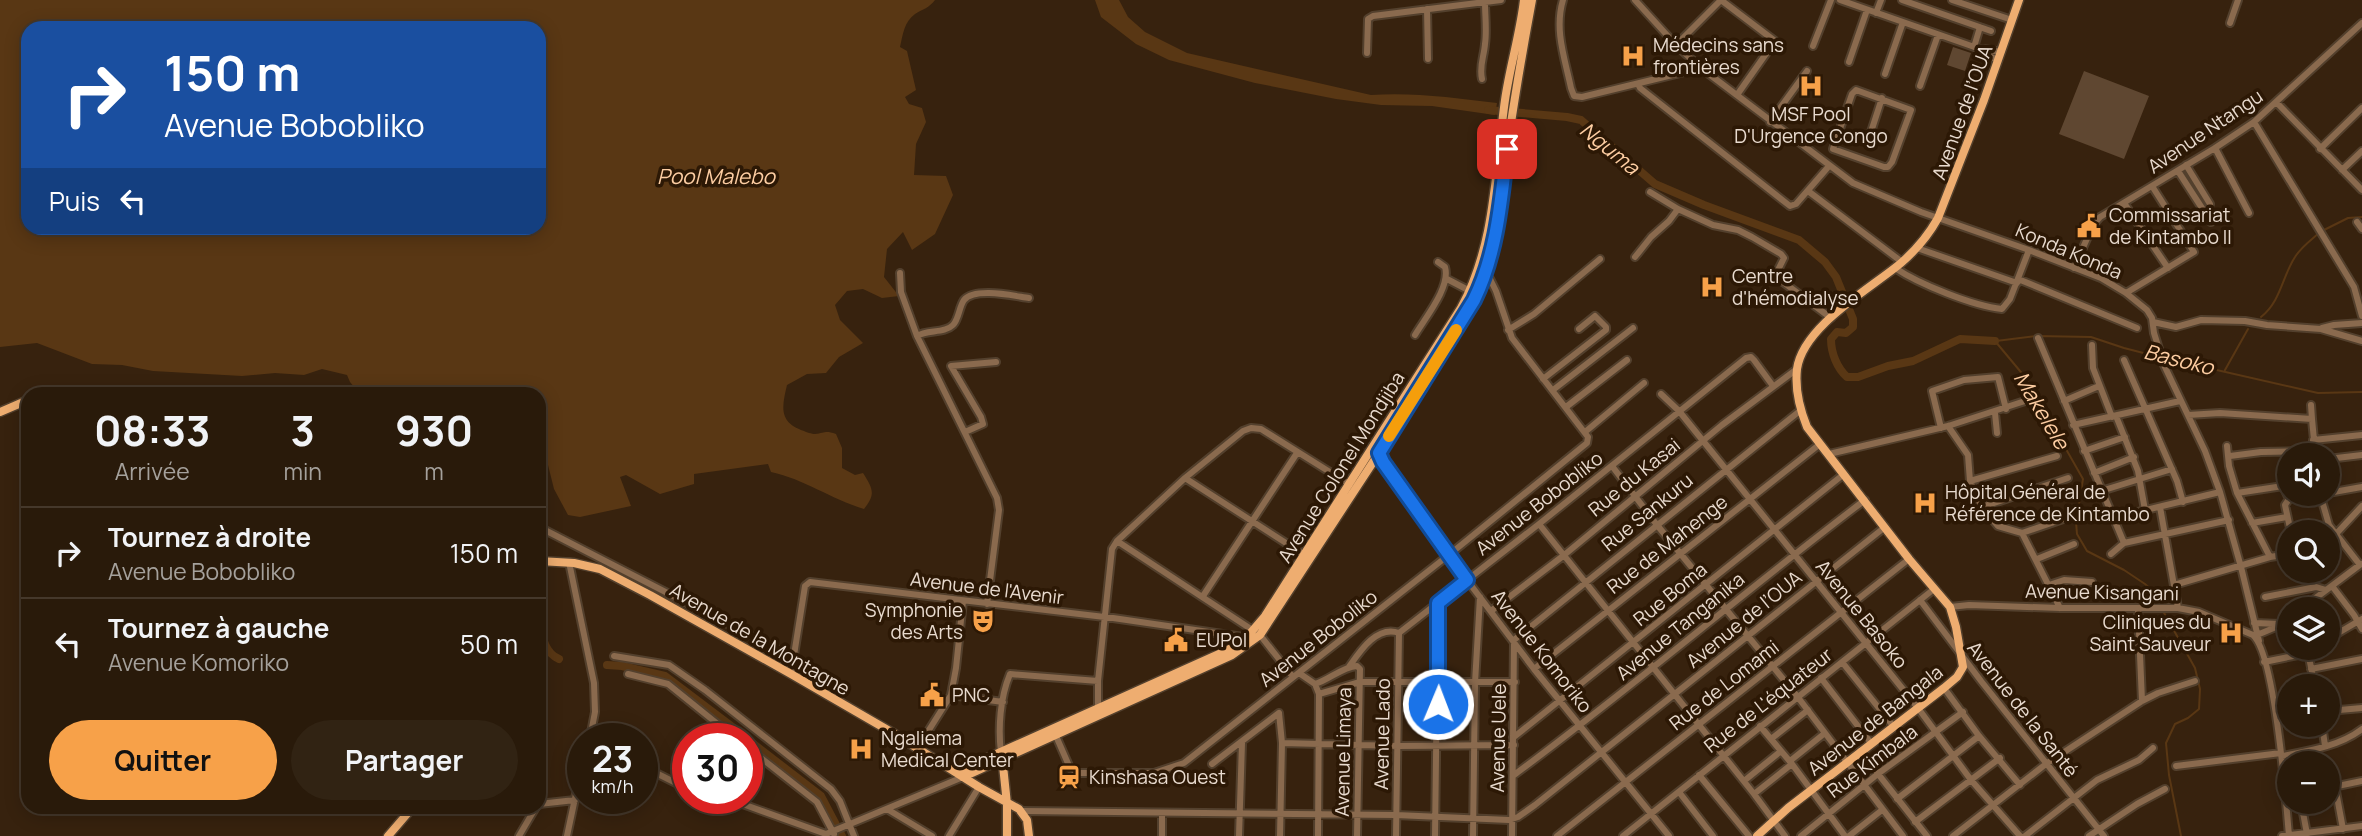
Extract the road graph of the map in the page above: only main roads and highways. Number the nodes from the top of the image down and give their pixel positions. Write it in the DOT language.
graph roads {
  1 [pos="1524,0"];
  2 [pos="1532,0"];
  3 [pos="2019,0"];
  4 [pos="1510,94"];
  5 [pos="1482,272"];
  6 [pos="21,403"];
  7 [pos="0,412"];
  8 [pos="1376,450"];
  9 [pos="546,561"];
  10 [pos="1950,607"];
  11 [pos="1254,635"];
  12 [pos="1098,713"];
  13 [pos="1002,756"];
  14 [pos="960,774"];
  15 [pos="1007,804"];
  16 [pos="407,814"];
  17 [pos="388,836"];
  18 [pos="1007,836"];
  19 [pos="1029,836"];
  20 [pos="1757,836"];
  1 -- 4 [label="main road, Avenue Colonel Mondjiba"];
  2 -- 4 [label="main road, Avenue Colonel Mondjiba"];
  3 -- 10 [label="main road, Avenue de l’OUA"];
  4 -- 5 [label="main road, Avenue Colonel Mondjiba"];
  5 -- 8 [label="main road, Avenue Colonel Mondjiba"];
  5 -- 8 [label="main road, Avenue Colonel Mondjiba"];
  6 -- 7 [label="main road"];
  8 -- 11 [label="main road, Avenue Colonel Mondjiba"];
  8 -- 11 [label="main road, Avenue Colonel Mondjiba"];
  9 -- 14 [label="main road, Avenue de la Montagne"];
  10 -- 20 [label="main road, Avenue de Bangala"];
  11 -- 12 [label="main road, Avenue Colonel Mondjiba"];
  12 -- 13 [label="main road, Avenue Colonel Mondjiba"];
  12 -- 13 [label="main road, Avenue Colonel Mondjiba"];
  13 -- 14 [label="main road, Avenue Colonel Mondjiba"];
  13 -- 15 [label="main road"];
  14 -- 15 [label="main road, Avenue de la Montagne"];
  15 -- 18 [label="main road"];
  15 -- 19 [label="main road, Avenue de la Montagne"];
  16 -- 17 [label="main road"];
}
